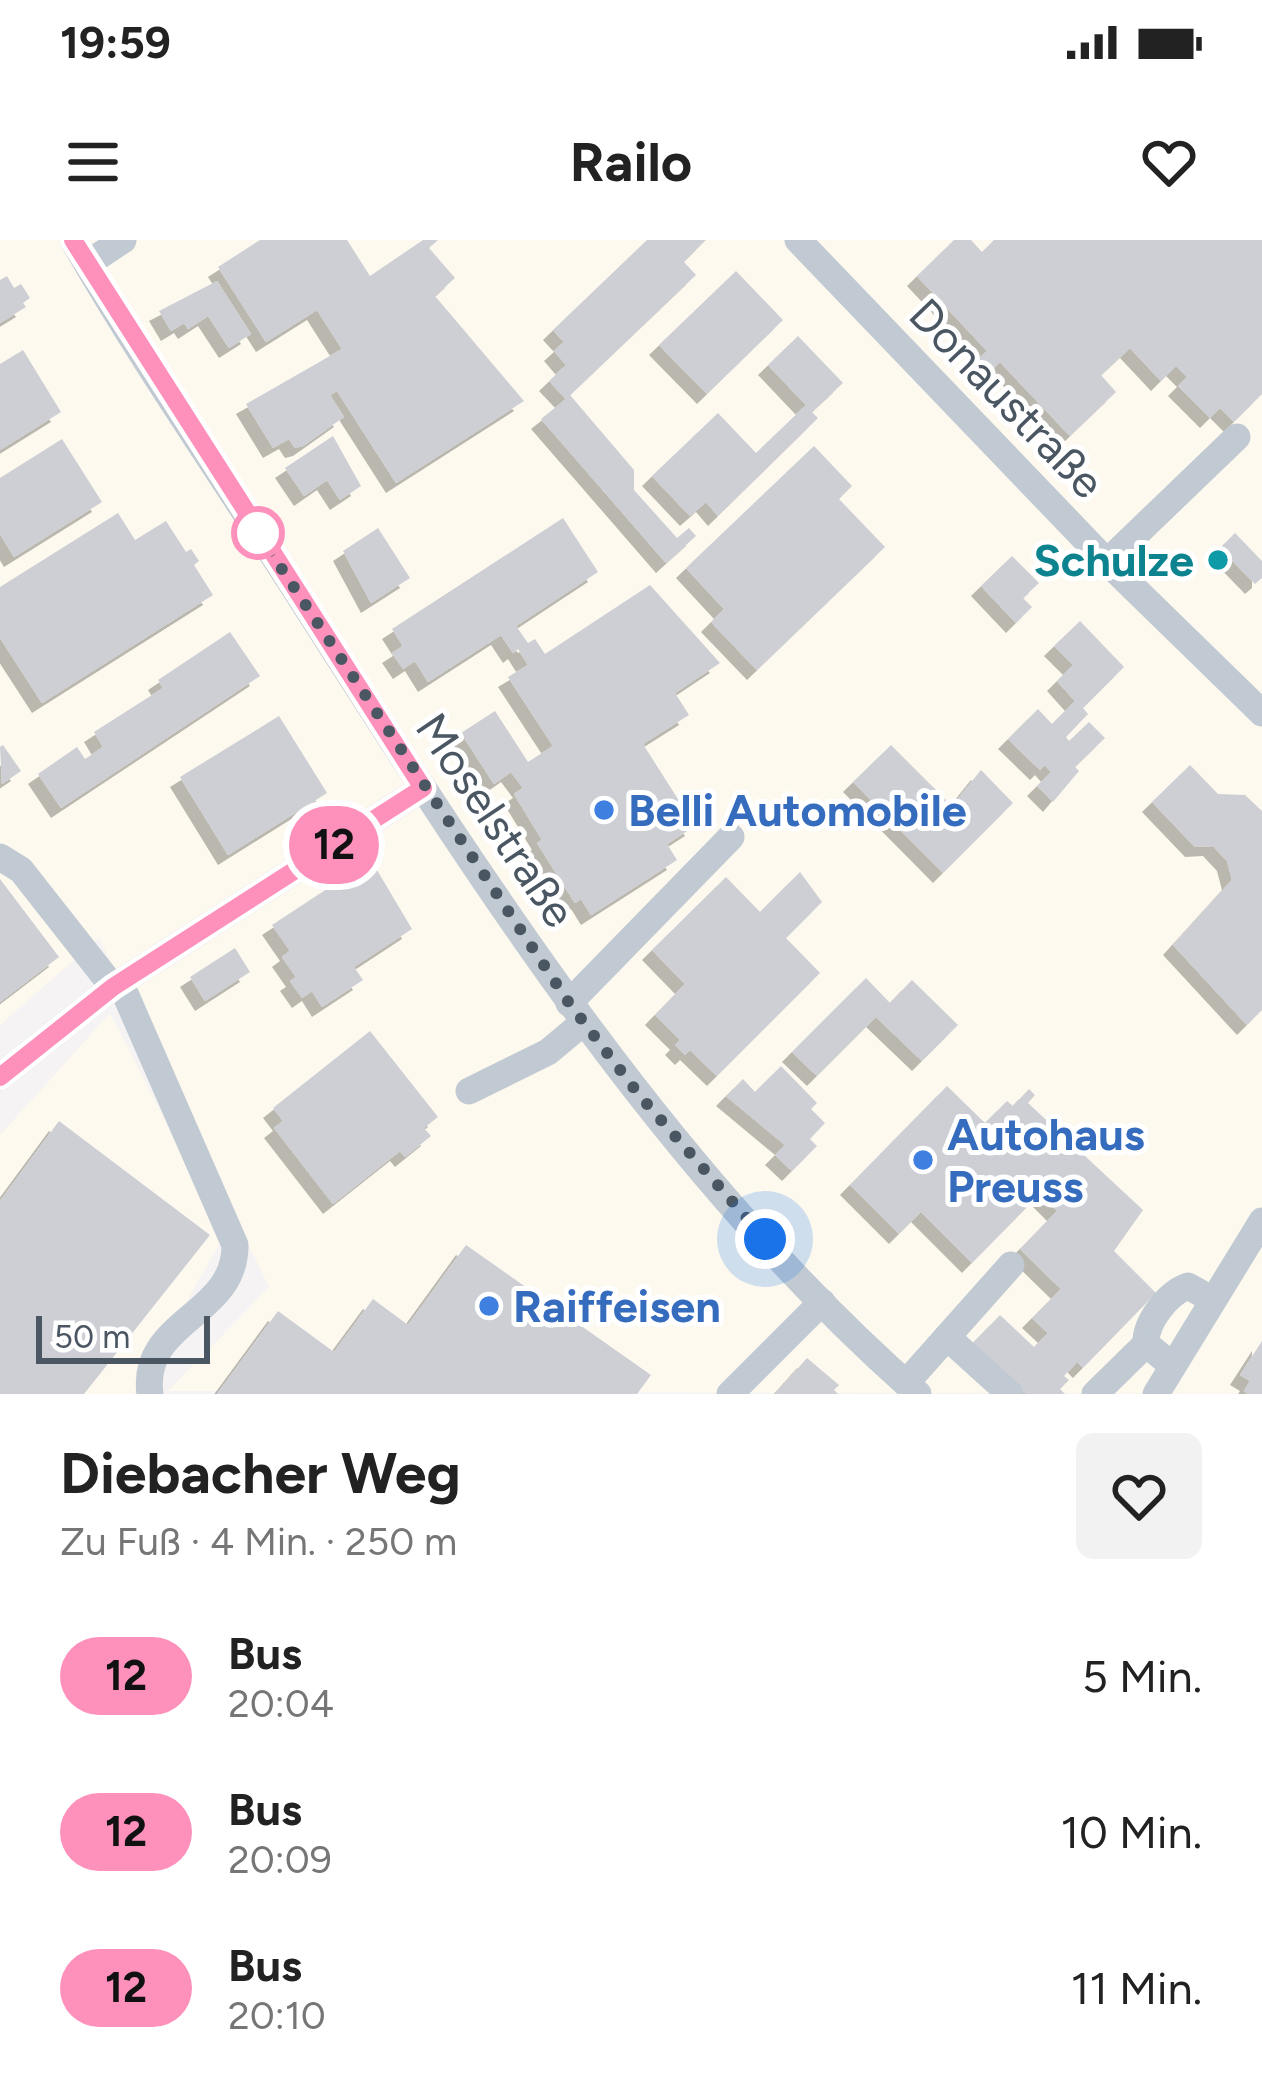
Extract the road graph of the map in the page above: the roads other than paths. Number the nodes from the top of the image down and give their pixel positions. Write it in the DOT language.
graph roads {
  1 [pos="123,240"];
  2 [pos="798,240"];
  3 [pos="80,252"];
  4 [pos="1237,437"];
  5 [pos="1107,562"];
  6 [pos="1262,712"];
  7 [pos="423,788"];
  8 [pos="731,837"];
  9 [pos="0,857"];
  10 [pos="117,984"];
  11 [pos="577,1012"];
  12 [pos="0,1077"];
  13 [pos="469,1091"];
  14 [pos="1262,1221"];
  15 [pos="1011,1265"];
  16 [pos="1213,1300"];
  17 [pos="822,1302"];
  18 [pos="947,1337"];
  19 [pos="1146,1344"];
  20 [pos="1173,1366"];
  21 [pos="912,1389"];
  22 [pos="149,1394"];
  23 [pos="730,1394"];
  24 [pos="1010,1394"];
  25 [pos="1095,1394"];
  26 [pos="1156,1394"];
  1 -- 3 [label="street"];
  2 -- 5 [label="street, Donaustraße"];
  3 -- 7 [label="street, Moselstraße"];
  4 -- 5 [label="street"];
  5 -- 6 [label="street, Donaustraße"];
  7 -- 10 [label="street"];
  7 -- 11 [label="street, Moselstraße"];
  8 -- 11 [label="street"];
  9 -- 10 [label="street"];
  10 -- 12 [label="street"];
  10 -- 22 [label="street"];
  11 -- 13 [label="street"];
  11 -- 17 [label="street, Moselstraße"];
  14 -- 16 [label="street"];
  15 -- 18 [label="street"];
  16 -- 19 [label="street"];
  16 -- 20 [label="street"];
  17 -- 21 [label="street, Moselstraße"];
  17 -- 23 [label="street"];
  18 -- 21 [label="street"];
  18 -- 24 [label="street"];
  19 -- 20 [label="street"];
  19 -- 25 [label="street"];
  20 -- 26 [label="street"];
}
